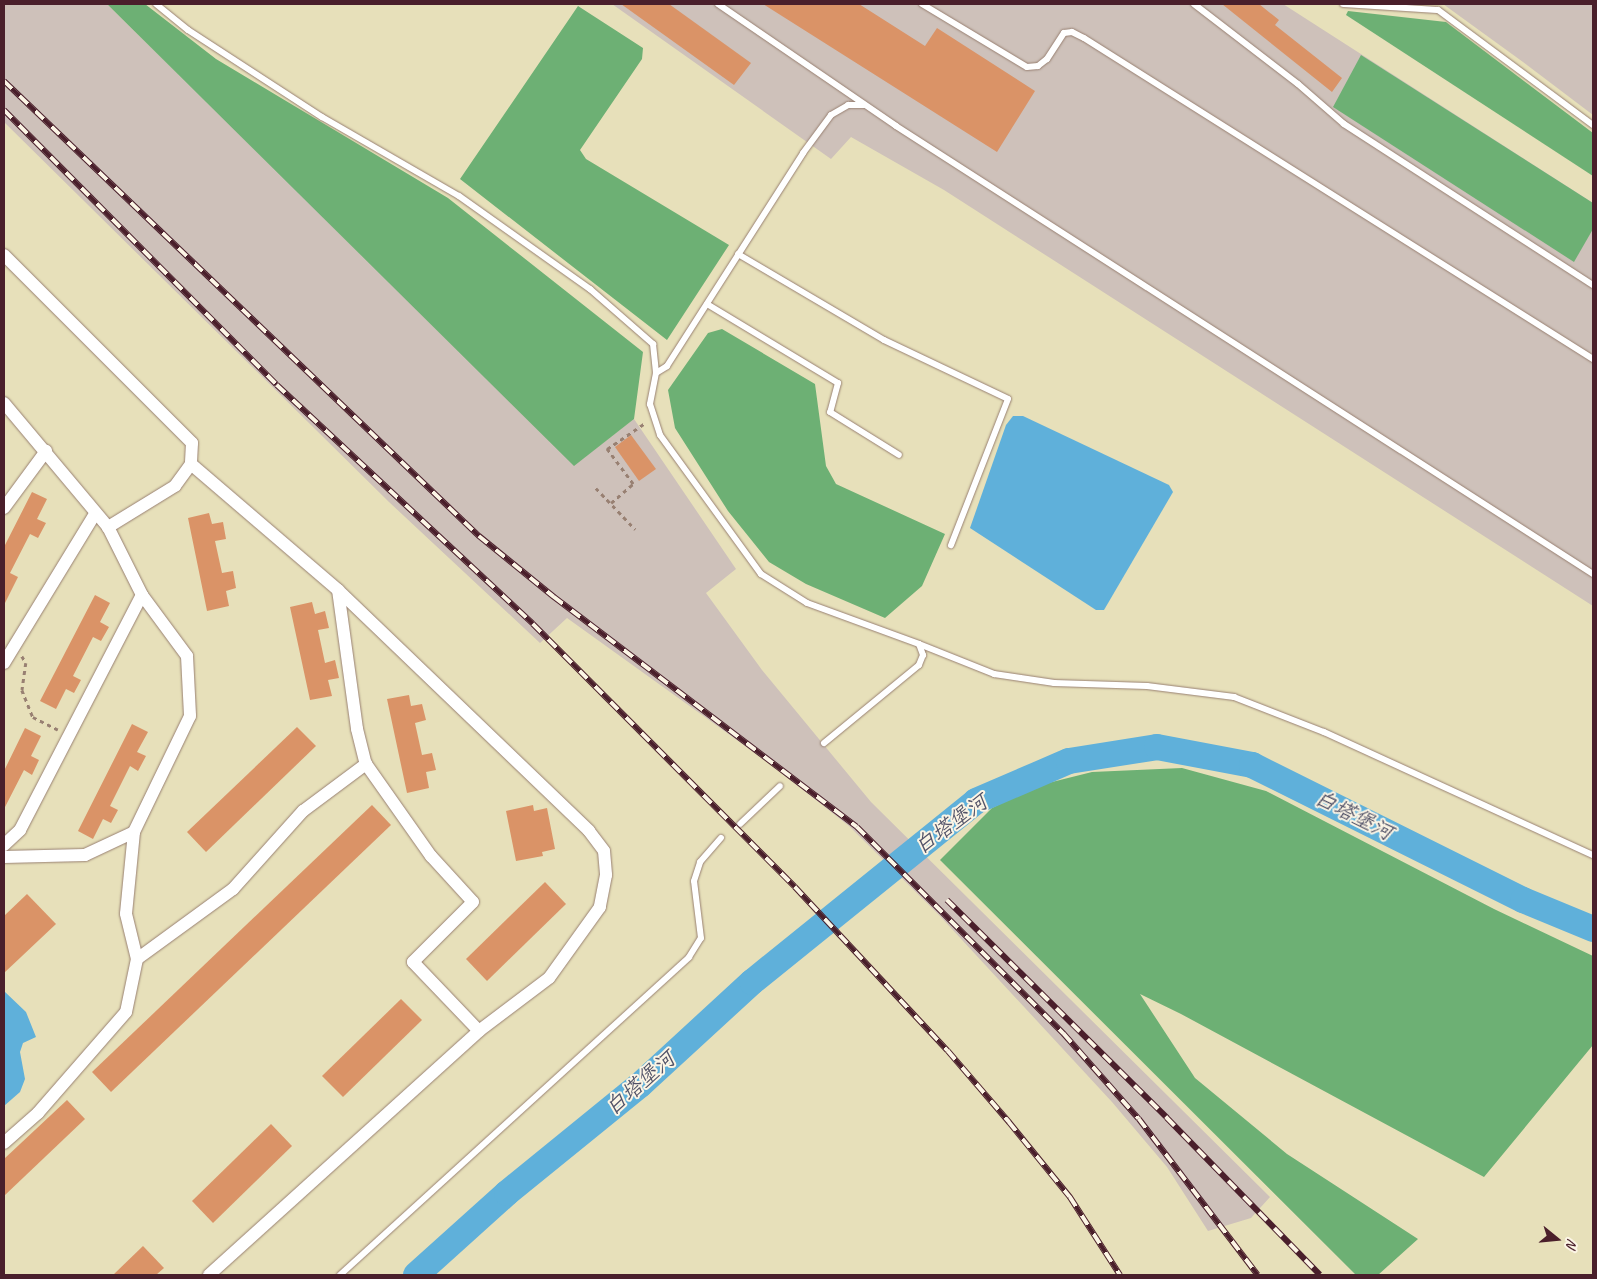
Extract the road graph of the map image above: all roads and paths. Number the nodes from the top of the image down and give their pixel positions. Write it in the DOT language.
graph roads {
  1 [pos="156,4"];
  2 [pos="718,4"];
  3 [pos="922,4"];
  4 [pos="1194,4"];
  5 [pos="1343,4"];
  6 [pos="864,104"];
  7 [pos="1593,125"];
  8 [pos="738,254"];
  9 [pos="4,255"];
  10 [pos="1593,285"];
  11 [pos="707,304"];
  12 [pos="1593,359"];
  13 [pos="656,373"];
  14 [pos="4,403"];
  15 [pos="654,416"];
  16 [pos="46,451"];
  17 [pos="899,455"];
  18 [pos="191,464"];
  19 [pos="596,488"];
  20 [pos="611,503"];
  21 [pos="4,508"];
  22 [pos="95,514"];
  23 [pos="108,527"];
  24 [pos="635,529"];
  25 [pos="951,545"];
  26 [pos="1593,574"];
  27 [pos="338,590"];
  28 [pos="142,595"];
  29 [pos="919,644"];
  30 [pos="15,645"];
  31 [pos="4,663"];
  32 [pos="69,735"];
  33 [pos="824,743"];
  34 [pos="366,764"];
  35 [pos="780,786"];
  36 [pos="740,824"];
  37 [pos="134,832"];
  38 [pos="721,838"];
  39 [pos="4,845"];
  40 [pos="1593,855"];
  41 [pos="4,857"];
  42 [pos="137,959"];
  43 [pos="479,1031"];
  44 [pos="4,1142"];
  45 [pos="209,1275"];
  46 [pos="340,1275"];
  1 -- 13 [label="lane"];
  2 -- 6 [label="lane"];
  3 -- 12 [label="lane"];
  4 -- 10 [label="lane"];
  5 -- 7 [label="lane"];
  6 -- 8 [label="lane"];
  6 -- 26 [label="lane"];
  8 -- 11 [label="lane"];
  8 -- 25 [label="lane"];
  9 -- 18 [label="street"];
  11 -- 13 [label="lane"];
  11 -- 17 [label="lane"];
  13 -- 15 [label="lane"];
  14 -- 16 [label="street"];
  15 -- 20 [label="path"];
  15 -- 29 [label="lane"];
  16 -- 21 [label="street"];
  16 -- 22 [label="street"];
  18 -- 23 [label="street"];
  18 -- 27 [label="street"];
  19 -- 20 [label="path"];
  20 -- 24 [label="path"];
  22 -- 23 [label="street"];
  22 -- 30 [label="street"];
  23 -- 28 [label="street"];
  27 -- 34 [label="street"];
  27 -- 43 [label="street"];
  28 -- 32 [label="street"];
  28 -- 37 [label="street"];
  29 -- 33 [label="lane"];
  29 -- 40 [label="lane"];
  30 -- 31 [label="street"];
  30 -- 32 [label="path"];
  32 -- 39 [label="street"];
  34 -- 42 [label="street"];
  34 -- 43 [label="street"];
  35 -- 36 [label="lane"];
  37 -- 41 [label="street"];
  37 -- 42 [label="street"];
  38 -- 46 [label="lane"];
  42 -- 44 [label="street"];
  43 -- 45 [label="street"];
}
